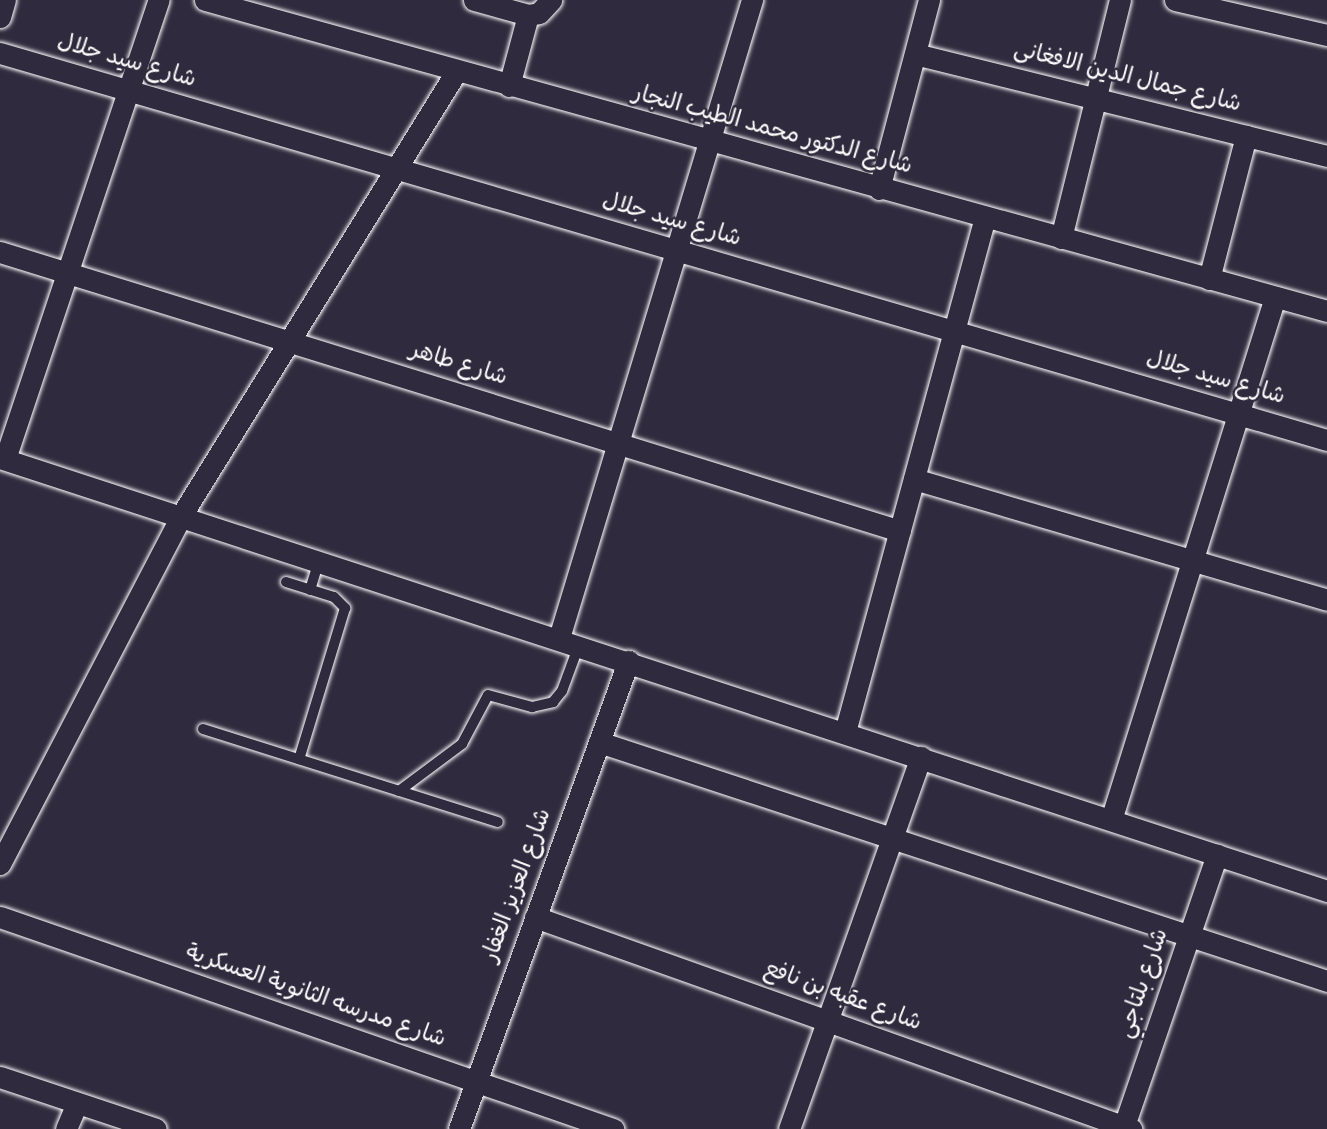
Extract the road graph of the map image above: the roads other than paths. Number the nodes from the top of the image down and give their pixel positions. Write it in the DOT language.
graph roads {
  1 [pos="5,0"];
  2 [pos="159,0"];
  3 [pos="205,0"];
  4 [pos="474,0"];
  5 [pos="551,0"];
  6 [pos="752,0"];
  7 [pos="929,0"];
  8 [pos="1120,0"];
  9 [pos="1175,0"];
  10 [pos="1236,7"];
  11 [pos="528,15"];
  12 [pos="0,18"];
  13 [pos="1327,35"];
  14 [pos="0,53"];
  15 [pos="915,54"];
  16 [pos="456,72"];
  17 [pos="509,86"];
  18 [pos="128,92"];
  19 [pos="1095,99"];
  20 [pos="1246,136"];
  21 [pos="709,142"];
  22 [pos="1326,150"];
  23 [pos="396,169"];
  24 [pos="879,189"];
  25 [pos="985,218"];
  26 [pos="1061,238"];
  27 [pos="676,251"];
  28 [pos="0,252"];
  29 [pos="68,273"];
  30 [pos="1209,279"];
  31 [pos="1275,297"];
  32 [pos="1327,311"];
  33 [pos="954,331"];
  34 [pos="290,342"];
  35 [pos="1238,414"];
  36 [pos="1327,440"];
  37 [pos="617,443"];
  38 [pos="3,459"];
  39 [pos="914,479"];
  40 [pos="181,516"];
  41 [pos="900,531"];
  42 [pos="1193,560"];
  43 [pos="319,561"];
  44 [pos="286,582"];
  45 [pos="310,590"];
  46 [pos="1327,600"];
  47 [pos="559,638"];
  48 [pos="579,645"];
  49 [pos="628,661"];
  50 [pos="203,729"];
  51 [pos="845,732"];
  52 [pos="599,742"];
  53 [pos="921,757"];
  54 [pos="299,759"];
  55 [pos="399,790"];
  56 [pos="1111,820"];
  57 [pos="498,821"];
  58 [pos="892,839"];
  59 [pos="1217,855"];
  60 [pos="0,864"];
  61 [pos="1327,891"];
  62 [pos="535,916"];
  63 [pos="0,917"];
  64 [pos="1189,936"];
  65 [pos="1327,981"];
  66 [pos="827,1021"];
  67 [pos="0,1077"];
  68 [pos="475,1081"];
  69 [pos="77,1103"];
  70 [pos="1126,1128"];
  71 [pos="66,1129"];
  72 [pos="156,1129"];
  73 [pos="459,1129"];
  74 [pos="613,1129"];
  75 [pos="789,1129"];
  1 -- 12 [label="street"];
  2 -- 18 [label="street"];
  3 -- 16 [label="street, شارع الدكتور محمد الطيب النجار"];
  4 -- 11 [label="street"];
  5 -- 11 [label="street"];
  6 -- 21 [label="street"];
  7 -- 15 [label="street"];
  8 -- 19 [label="street"];
  9 -- 10 [label="street"];
  10 -- 13 [label="street"];
  11 -- 17 [label="street"];
  14 -- 18 [label="street, شارع سيد جلال"];
  15 -- 19 [label="street, شارع جمال الدين الافغانى"];
  15 -- 24 [label="street"];
  16 -- 17 [label="street, شارع الدكتور محمد الطيب النجار"];
  16 -- 23 [label="street"];
  17 -- 21 [label="street, شارع الدكتور محمد الطيب النجار"];
  18 -- 23 [label="street, شارع سيد جلال"];
  18 -- 29 [label="street"];
  19 -- 20 [label="street, شارع جمال الدين الافغانى"];
  19 -- 26 [label="street"];
  20 -- 22 [label="street, شارع جمال الدين الافغانى"];
  20 -- 30 [label="street"];
  21 -- 24 [label="street, شارع الدكتور محمد الطيب النجار"];
  21 -- 27 [label="street"];
  23 -- 27 [label="street, شارع سيد جلال"];
  23 -- 34 [label="street"];
  24 -- 25 [label="street, شارع الدكتور محمد الطيب النجار"];
  25 -- 26 [label="street, شارع الدكتور محمد الطيب النجار"];
  25 -- 33 [label="street"];
  26 -- 30 [label="street, شارع الدكتور محمد الطيب النجار"];
  27 -- 33 [label="street, شارع سيد جلال"];
  27 -- 37 [label="street"];
  28 -- 29 [label="street, شارع طاهر"];
  29 -- 34 [label="street, شارع طاهر"];
  29 -- 38 [label="street"];
  30 -- 31 [label="street, شارع الدكتور محمد الطيب النجار"];
  31 -- 32 [label="street, شارع الدكتور محمد الطيب النجار"];
  31 -- 35 [label="street"];
  33 -- 35 [label="street, شارع سيد جلال"];
  33 -- 39 [label="street"];
  34 -- 37 [label="street, شارع طاهر"];
  34 -- 40 [label="street"];
  35 -- 36 [label="street, شارع سيد جلال"];
  35 -- 42 [label="street"];
  37 -- 41 [label="street, شارع طاهر"];
  37 -- 47 [label="street"];
  38 -- 40 [label="street"];
  39 -- 41 [label="street"];
  39 -- 42 [label="street"];
  40 -- 43 [label="street"];
  40 -- 60 [label="street"];
  41 -- 51 [label="street"];
  42 -- 46 [label="street"];
  42 -- 56 [label="street"];
  43 -- 45 [label="lane"];
  43 -- 47 [label="street"];
  44 -- 45 [label="lane"];
  45 -- 54 [label="lane"];
  47 -- 48 [label="street"];
  48 -- 49 [label="street"];
  48 -- 55 [label="lane"];
  49 -- 51 [label="street"];
  49 -- 52 [label="street, شارع العزيز الغفار"];
  50 -- 54 [label="lane"];
  51 -- 53 [label="street"];
  52 -- 58 [label="street"];
  52 -- 62 [label="street, شارع العزيز الغفار"];
  53 -- 56 [label="street"];
  53 -- 58 [label="street"];
  54 -- 55 [label="lane"];
  55 -- 57 [label="lane"];
  56 -- 59 [label="street"];
  58 -- 64 [label="street"];
  58 -- 66 [label="street"];
  59 -- 61 [label="street"];
  59 -- 64 [label="street, شارع بلتاجي"];
  62 -- 66 [label="street, شارع عقبه بن نافع"];
  62 -- 68 [label="street, شارع العزيز الغفار"];
  63 -- 68 [label="street, شارع مدرسه الثانوية العسكرية"];
  64 -- 65 [label="street"];
  64 -- 70 [label="street, شارع بلتاجي"];
  66 -- 70 [label="street, شارع عقبه بن نافع"];
  66 -- 75 [label="street"];
  67 -- 69 [label="street"];
  68 -- 73 [label="street, شارع العزيز الغفار"];
  68 -- 74 [label="street, شارع مدرسه الثانوية العسكرية"];
  69 -- 71 [label="street"];
  69 -- 72 [label="street"];
}
